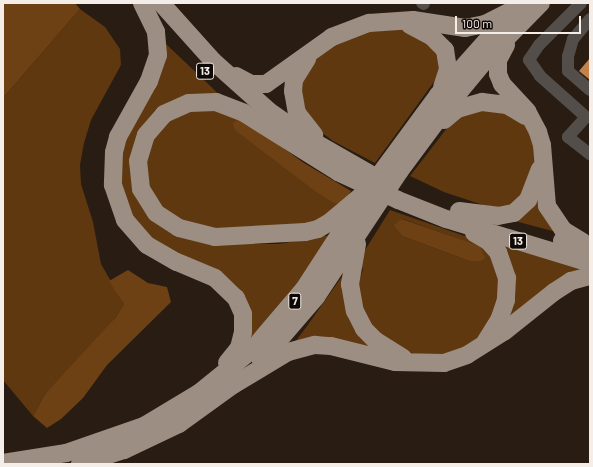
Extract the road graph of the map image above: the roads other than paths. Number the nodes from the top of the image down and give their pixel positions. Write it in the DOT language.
graph roads {
  1 [pos="142,3"];
  2 [pos="145,3"];
  3 [pos="161,3"];
  4 [pos="520,3"];
  5 [pos="541,3"];
  6 [pos="581,3"];
  7 [pos="590,19"];
  8 [pos="382,21"];
  9 [pos="520,24"];
  10 [pos="310,53"];
  11 [pos="212,61"];
  12 [pos="590,90"];
  13 [pos="438,94"];
  14 [pos="589,117"];
  15 [pos="273,131"];
  16 [pos="540,138"];
  17 [pos="422,140"];
  18 [pos="590,154"];
  19 [pos="342,167"];
  20 [pos="370,189"];
  21 [pos="453,215"];
  22 [pos="360,232"];
  23 [pos="590,245"];
  24 [pos="590,249"];
  25 [pos="590,263"];
  26 [pos="590,276"];
  27 [pos="484,344"];
  28 [pos="416,364"];
  29 [pos="233,385"];
  30 [pos="199,393"];
  31 [pos="3,463"];
  32 [pos="80,464"];
  1 -- 30 [label="highway"];
  2 -- 15 [label="highway, 13"];
  3 -- 11 [label="highway, 13"];
  4 -- 8 [label="highway"];
  4 -- 13 [label="highway, 7"];
  5 -- 9 [label="highway, 7"];
  6 -- 14 [label="street"];
  7 -- 12 [label="street"];
  8 -- 10 [label="highway"];
  8 -- 13 [label="highway"];
  9 -- 16 [label="highway"];
  9 -- 17 [label="highway, 7"];
  10 -- 11 [label="highway"];
  10 -- 19 [label="highway"];
  11 -- 19 [label="highway, 13"];
  13 -- 20 [label="highway, 7"];
  14 -- 18 [label="street"];
  15 -- 19 [label="highway, 13"];
  15 -- 20 [label="highway"];
  16 -- 17 [label="highway"];
  16 -- 21 [label="highway"];
  16 -- 23 [label="highway"];
  17 -- 22 [label="highway, 7"];
  19 -- 21 [label="highway, 13"];
  20 -- 30 [label="highway, 7"];
  21 -- 24 [label="highway, 13"];
  21 -- 25 [label="highway, 13"];
  21 -- 27 [label="highway"];
  22 -- 28 [label="highway"];
  22 -- 29 [label="highway, 7"];
  26 -- 27 [label="highway"];
  27 -- 28 [label="highway"];
  28 -- 29 [label="highway"];
  29 -- 32 [label="highway, 7"];
  30 -- 31 [label="highway, 7"];
}
